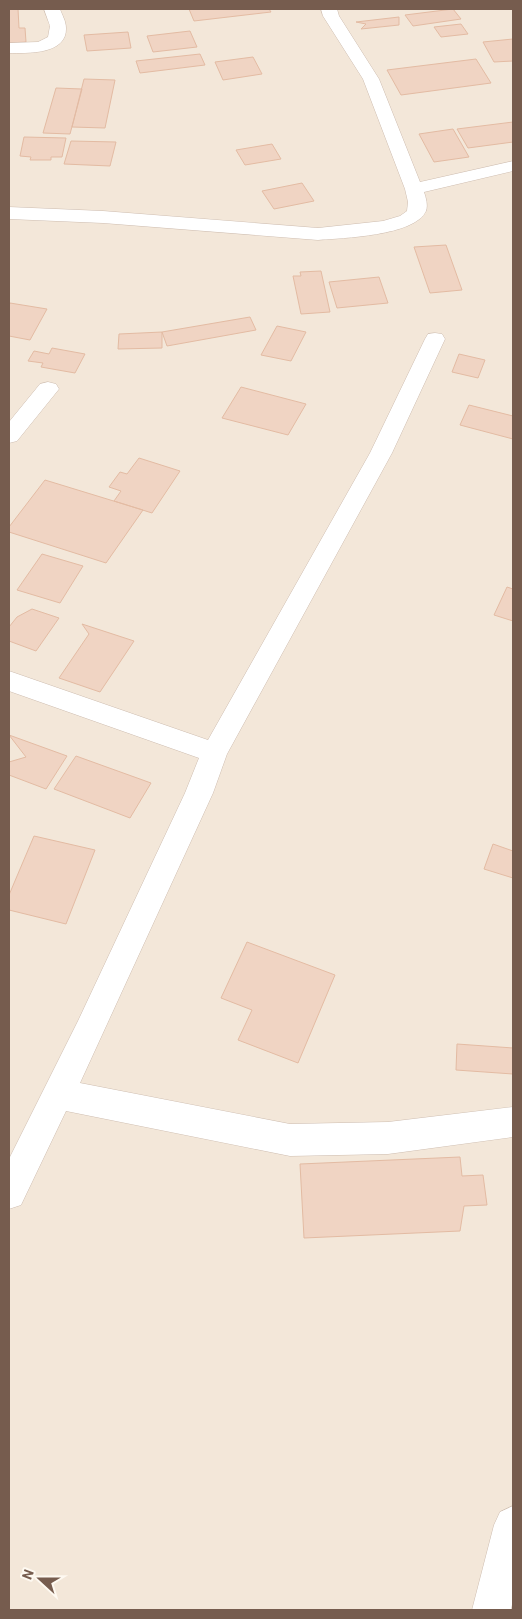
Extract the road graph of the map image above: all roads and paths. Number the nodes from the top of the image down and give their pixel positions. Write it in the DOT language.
graph roads {
  1 [pos="52,9"];
  2 [pos="329,9"];
  3 [pos="9,48"];
  4 [pos="513,166"];
  5 [pos="414,189"];
  6 [pos="9,213"];
  7 [pos="435,339"];
  8 [pos="48,389"];
  9 [pos="9,436"];
  10 [pos="9,681"];
  11 [pos="214,753"];
  12 [pos="58,1094"];
  13 [pos="513,1122"];
  14 [pos="9,1193"];
  15 [pos="513,1525"];
  16 [pos="491,1610"];
  1 -- 3 [label="street"];
  2 -- 5 [label="street"];
  4 -- 5 [label="street"];
  5 -- 6 [label="street"];
  7 -- 11 [label="street"];
  8 -- 9 [label="street"];
  10 -- 11 [label="street"];
  11 -- 12 [label="street"];
  12 -- 13 [label="street"];
  12 -- 14 [label="street"];
  15 -- 16 [label="street"];
}
